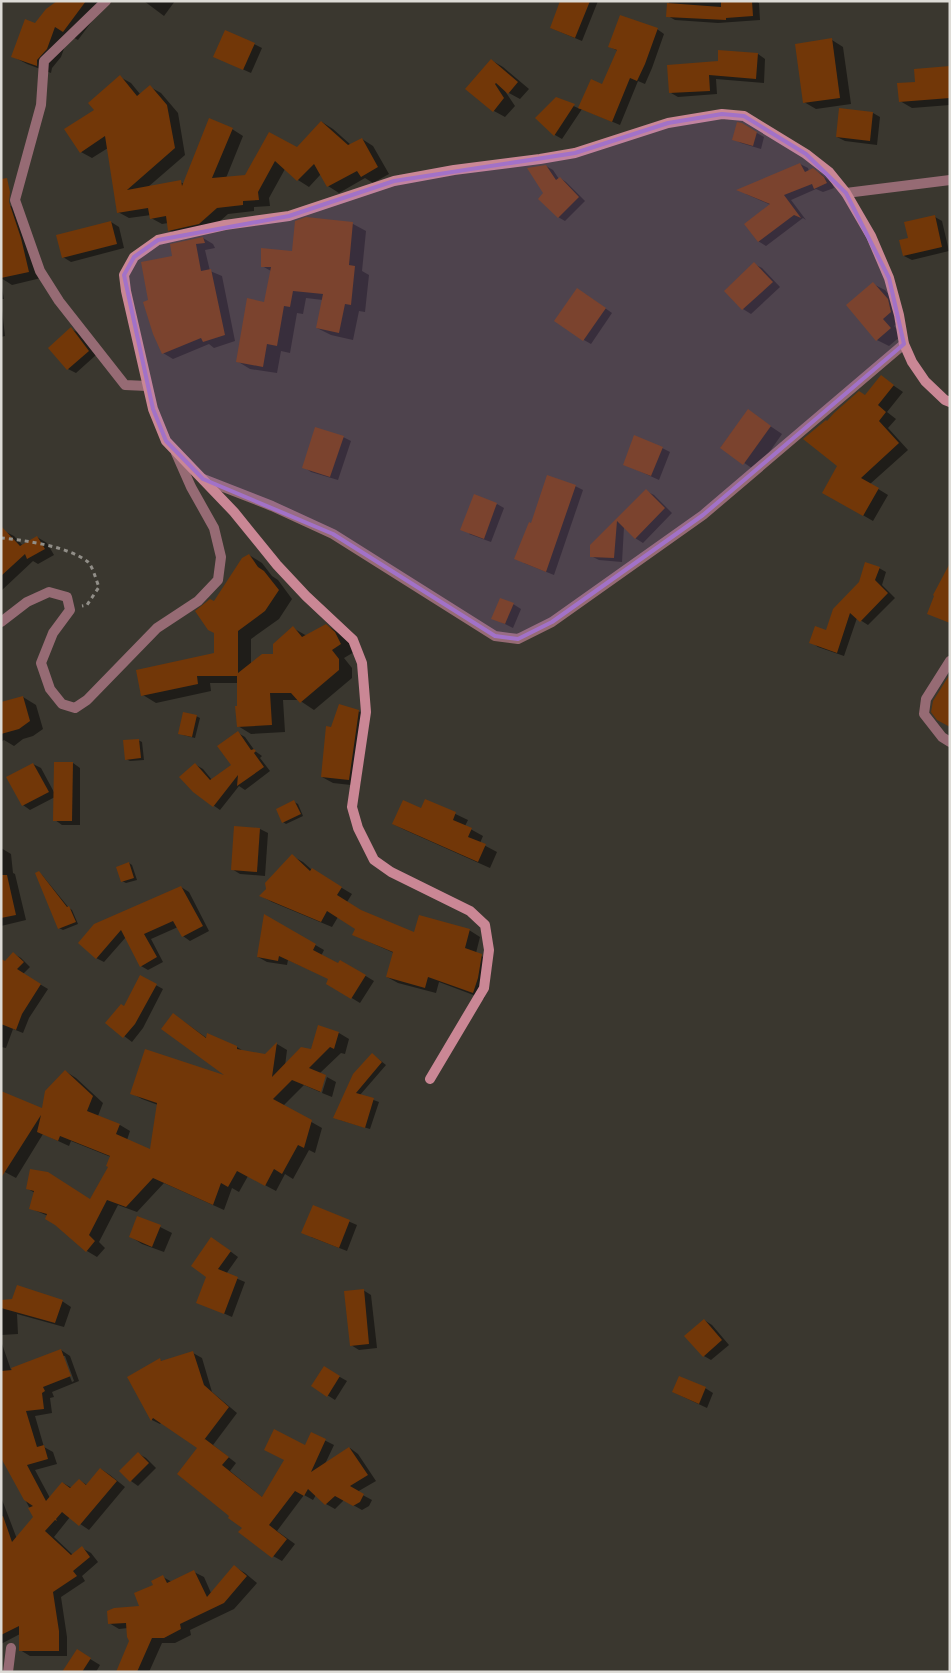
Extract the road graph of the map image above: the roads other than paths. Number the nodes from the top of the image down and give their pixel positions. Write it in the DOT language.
graph roads {
  1 [pos="106,1"];
  2 [pos="950,180"];
  3 [pos="846,193"];
  4 [pos="904,344"];
  5 [pos="147,386"];
  6 [pos="950,402"];
  7 [pos="175,450"];
  8 [pos="203,479"];
  9 [pos="1,622"];
  10 [pos="950,661"];
  11 [pos="950,742"];
  12 [pos="430,1079"];
  13 [pos="12,1648"];
  14 [pos="8,1672"];
  1 -- 5 [label="street"];
  2 -- 3 [label="street"];
  3 -- 4 [label="street"];
  3 -- 5 [label="street"];
  4 -- 6 [label="street"];
  4 -- 8 [label="street"];
  5 -- 7 [label="street"];
  7 -- 8 [label="street"];
  7 -- 9 [label="street"];
  8 -- 12 [label="street"];
  10 -- 11 [label="street"];
  13 -- 14 [label="street"];
}
